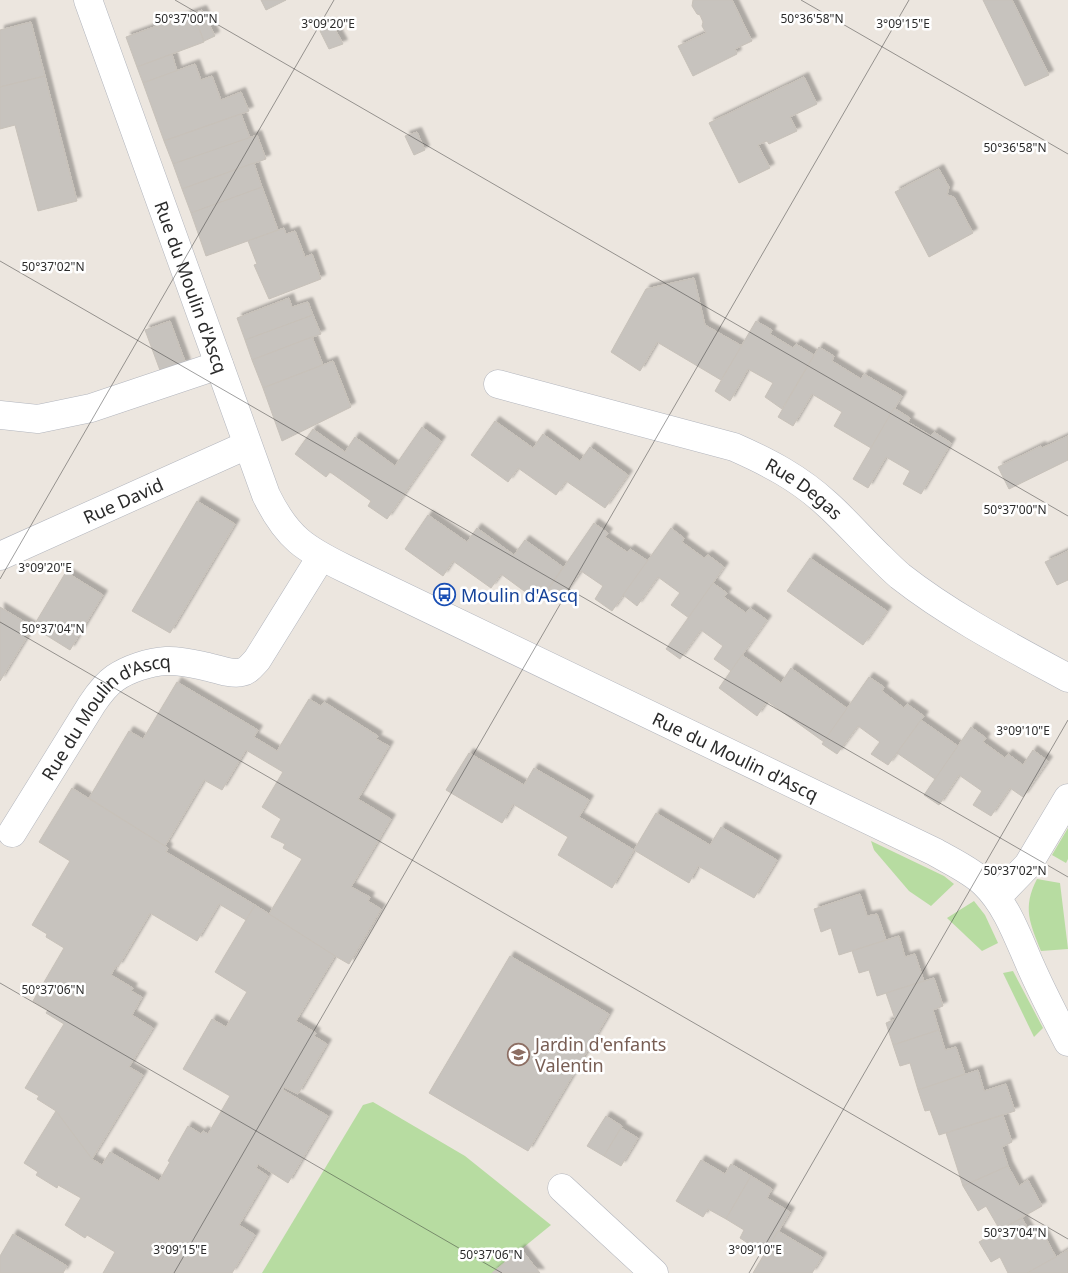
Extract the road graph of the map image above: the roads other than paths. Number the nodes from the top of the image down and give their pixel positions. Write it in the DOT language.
graph roads {
  1 [pos="88,0"];
  2 [pos="219,365"];
  3 [pos="498,384"];
  4 [pos="0,414"];
  5 [pos="247,445"];
  6 [pos="0,556"];
  7 [pos="321,557"];
  8 [pos="1068,678"];
  9 [pos="1068,798"];
  10 [pos="12,833"];
  11 [pos="997,897"];
  12 [pos="1068,1042"];
  13 [pos="562,1188"];
  14 [pos="654,1273"];
  1 -- 2 [label="street, Rue du Moulin d'Ascq"];
  2 -- 4 [label="street"];
  2 -- 5 [label="street, Rue du Moulin d'Ascq"];
  3 -- 8 [label="street, Rue Degas"];
  5 -- 6 [label="street, Rue David"];
  5 -- 7 [label="street, Rue du Moulin d'Ascq"];
  7 -- 10 [label="street, Rue du Moulin d'Ascq"];
  7 -- 11 [label="street, Rue du Moulin d'Ascq"];
  9 -- 11 [label="street"];
  11 -- 12 [label="street, Rue du Moulin d'Ascq"];
  13 -- 14 [label="street"];
}
